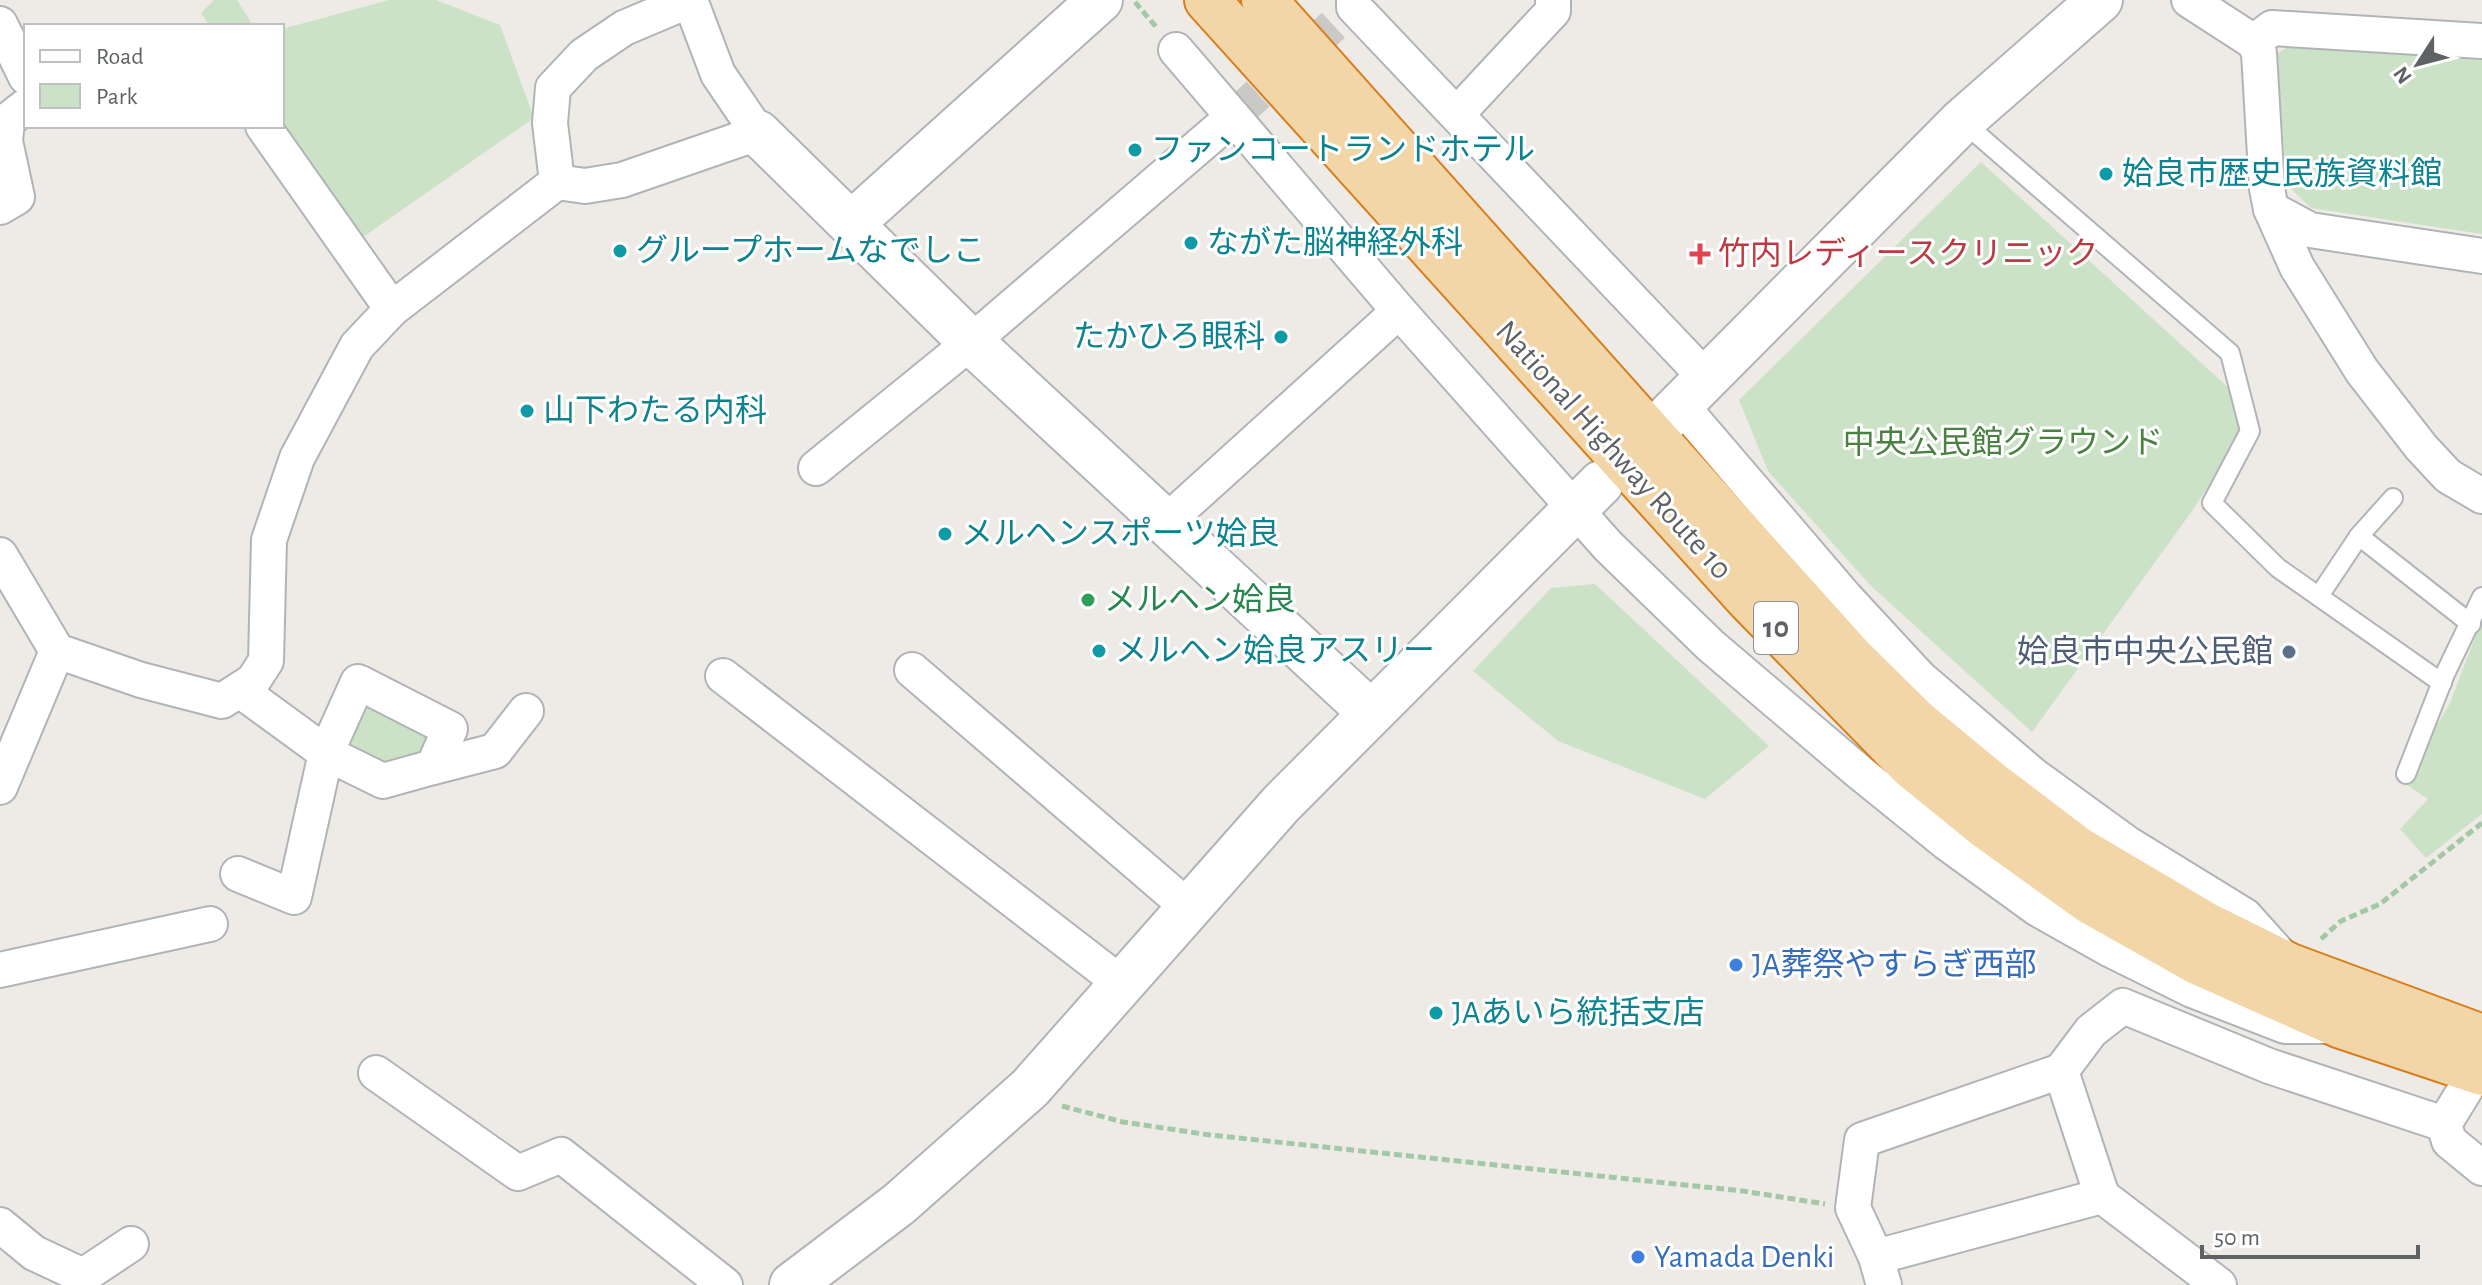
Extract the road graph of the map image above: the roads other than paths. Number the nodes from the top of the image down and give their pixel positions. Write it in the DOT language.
graph roads {
  1 [pos="690,0"];
  2 [pos="1100,0"];
  3 [pos="1207,0"];
  4 [pos="1264,0"];
  5 [pos="1553,0"];
  6 [pos="2100,0"];
  7 [pos="2189,0"];
  8 [pos="1348,10"];
  9 [pos="0,24"];
  10 [pos="2482,41"];
  11 [pos="2254,42"];
  12 [pos="1176,50"];
  13 [pos="24,73"];
  14 [pos="24,108"];
  15 [pos="1457,114"];
  16 [pos="1233,117"];
  17 [pos="1962,121"];
  18 [pos="264,128"];
  19 [pos="758,133"];
  20 [pos="557,182"];
  21 [pos="0,207"];
  22 [pos="2271,209"];
  23 [pos="852,223"];
  24 [pos="2482,256"];
  25 [pos="392,309"];
  26 [pos="1399,311"];
  27 [pos="971,342"];
  28 [pos="1684,400"];
  29 [pos="816,468"];
  30 [pos="1588,496"];
  31 [pos="2482,496"];
  32 [pos="2393,498"];
  33 [pos="1166,522"];
  34 [pos="2359,536"];
  35 [pos="0,555"];
  36 [pos="2319,596"];
  37 [pos="2482,597"];
  38 [pos="2471,624"];
  39 [pos="57,651"];
  40 [pos="912,670"];
  41 [pos="723,676"];
  42 [pos="2442,683"];
  43 [pos="241,691"];
  44 [pos="526,711"];
  45 [pos="1370,712"];
  46 [pos="326,753"];
  47 [pos="433,767"];
  48 [pos="2406,774"];
  49 [pos="0,787"];
  50 [pos="238,874"];
  51 [pos="1189,908"];
  52 [pos="210,924"];
  53 [pos="2290,966"];
  54 [pos="0,970"];
  55 [pos="1122,984"];
  56 [pos="2341,1026"];
  57 [pos="2480,1061"];
  58 [pos="2061,1071"];
  59 [pos="376,1073"];
  60 [pos="2444,1124"];
  61 [pos="2482,1168"];
  62 [pos="2102,1196"];
  63 [pos="0,1225"];
  64 [pos="131,1244"];
  65 [pos="1880,1271"];
  66 [pos="725,1285"];
  67 [pos="792,1285"];
  68 [pos="2219,1285"];
  1 -- 19 [label="street"];
  1 -- 20 [label="street"];
  2 -- 23 [label="street"];
  3 -- 56 [label="highway, National Highway Route 10 / 10"];
  4 -- 53 [label="highway, National Highway Route 10 / 10"];
  5 -- 15 [label="street"];
  6 -- 17 [label="street"];
  7 -- 11 [label="street"];
  8 -- 15 [label="street"];
  9 -- 13 [label="street"];
  10 -- 11 [label="street"];
  11 -- 22 [label="street"];
  12 -- 16 [label="street"];
  14 -- 21 [label="street"];
  15 -- 28 [label="street"];
  16 -- 26 [label="street"];
  16 -- 27 [label="street"];
  17 -- 28 [label="street"];
  17 -- 36 [label="lane"];
  18 -- 25 [label="street"];
  19 -- 20 [label="street"];
  19 -- 23 [label="street"];
  20 -- 25 [label="street"];
  22 -- 24 [label="street"];
  22 -- 31 [label="street"];
  23 -- 27 [label="street"];
  25 -- 43 [label="street"];
  26 -- 30 [label="street"];
  26 -- 33 [label="street"];
  27 -- 29 [label="street"];
  27 -- 33 [label="street"];
  28 -- 53 [label="street"];
  30 -- 45 [label="street"];
  30 -- 56 [label="street"];
  32 -- 34 [label="lane"];
  33 -- 45 [label="street"];
  34 -- 36 [label="lane"];
  34 -- 38 [label="lane"];
  35 -- 39 [label="street"];
  36 -- 42 [label="lane"];
  37 -- 38 [label="lane"];
  38 -- 42 [label="lane"];
  39 -- 43 [label="street"];
  39 -- 49 [label="street"];
  40 -- 51 [label="street"];
  41 -- 55 [label="street"];
  42 -- 48 [label="lane"];
  43 -- 46 [label="street"];
  44 -- 47 [label="street"];
  45 -- 51 [label="street"];
  46 -- 47 [label="street"];
  46 -- 47 [label="street"];
  46 -- 50 [label="street"];
  51 -- 55 [label="street"];
  52 -- 54 [label="street"];
  53 -- 57 [label="highway, National Highway Route 10 / 10"];
  55 -- 67 [label="street"];
  56 -- 57 [label="highway, National Highway Route 10 / 10"];
  57 -- 60 [label="street"];
  58 -- 60 [label="street"];
  58 -- 62 [label="street"];
  58 -- 65 [label="street"];
  59 -- 66 [label="street"];
  60 -- 61 [label="street"];
  62 -- 65 [label="street"];
  62 -- 68 [label="street"];
  63 -- 64 [label="street"];
}
